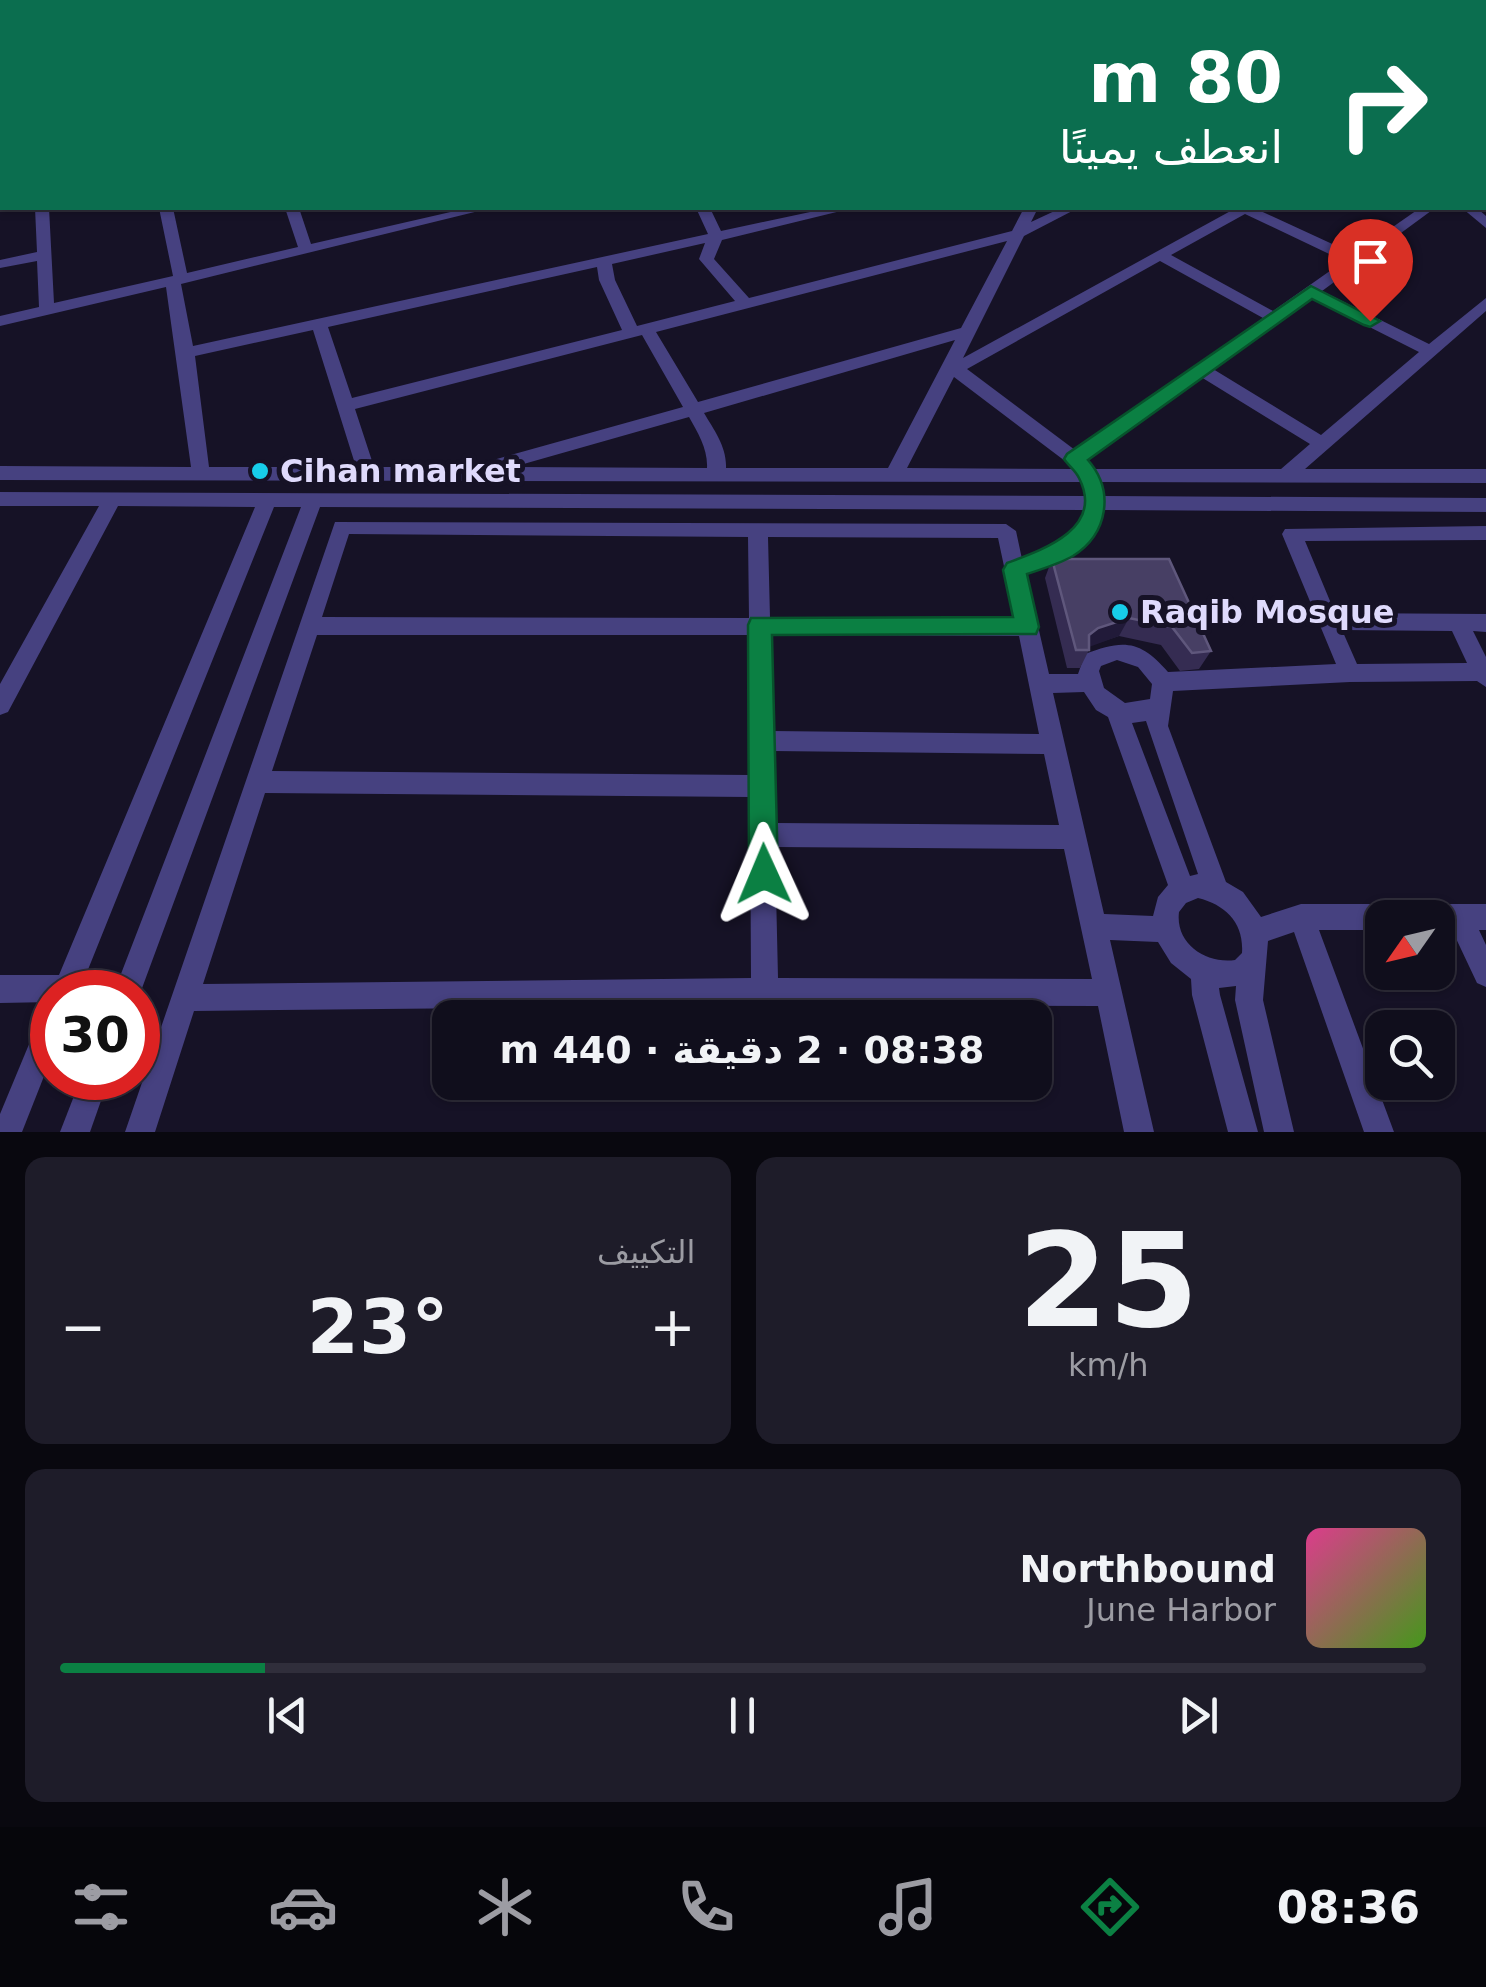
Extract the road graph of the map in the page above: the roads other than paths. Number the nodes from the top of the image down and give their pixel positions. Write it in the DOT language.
graph roads {
  1 [pos="42,210"];
  2 [pos="166,210"];
  3 [pos="293,210"];
  4 [pos="462,210"];
  5 [pos="704,210"];
  6 [pos="837,210"];
  7 [pos="1030,210"];
  8 [pos="1067,210"];
  9 [pos="1240,210"];
  10 [pos="1248,210"];
  11 [pos="1425,210"];
  12 [pos="430,213"];
  13 [pos="1017,234"];
  14 [pos="716,236"];
  15 [pos="306,250"];
  16 [pos="44,254"];
  17 [pos="1160,255"];
  18 [pos="1355,260"];
  19 [pos="604,261"];
  20 [pos="0,264"];
  21 [pos="177,280"];
  22 [pos="1311,291"];
  23 [pos="1486,303"];
  24 [pos="746,304"];
  25 [pos="47,310"];
  26 [pos="1273,318"];
  27 [pos="0,321"];
  28 [pos="319,324"];
  29 [pos="639,331"];
  30 [pos="965,332"];
  31 [pos="1430,351"];
  32 [pos="186,352"];
  33 [pos="1200,370"];
  34 [pos="948,372"];
  35 [pos="348,406"];
  36 [pos="690,410"];
  37 [pos="1323,444"];
  38 [pos="1074,459"];
  39 [pos="0,474"];
  40 [pos="200,474"];
  41 [pos="367,474"];
  42 [pos="466,474"];
  43 [pos="716,474"];
  44 [pos="894,475"];
  45 [pos="1089,475"];
  46 [pos="1286,475"];
  47 [pos="1486,476"];
  48 [pos="0,499"];
  49 [pos="113,499"];
  50 [pos="268,500"];
  51 [pos="314,500"];
  52 [pos="1096,503"];
  53 [pos="1486,504"];
  54 [pos="758,530"];
  55 [pos="1486,533"];
  56 [pos="1015,570"];
  57 [pos="1328,621"];
  58 [pos="1458,623"];
  59 [pos="1486,623"];
  60 [pos="760,625"];
  61 [pos="309,626"];
  62 [pos="1027,627"];
  63 [pos="1350,673"];
  64 [pos="1484,675"];
  65 [pos="1088,683"];
  66 [pos="1040,684"];
  67 [pos="1162,694"];
  68 [pos="0,706"];
  69 [pos="1117,712"];
  70 [pos="761,741"];
  71 [pos="1053,744"];
  72 [pos="256,782"];
  73 [pos="762,786"];
  74 [pos="763,834"];
  75 [pos="1074,838"];
  76 [pos="1182,889"];
  77 [pos="1216,890"];
  78 [pos="1300,917"];
  79 [pos="1473,917"];
  80 [pos="1094,926"];
  81 [pos="1165,929"];
  82 [pos="1255,932"];
  83 [pos="1252,964"];
  84 [pos="74,970"];
  85 [pos="135,970"];
  86 [pos="1204,972"];
  87 [pos="1486,974"];
  88 [pos="0,988"];
  89 [pos="30,989"];
  90 [pos="766,991"];
  91 [pos="1108,993"];
  92 [pos="184,998"];
  93 [pos="30,1076"];
  94 [pos="87,1100"];
  95 [pos="7,1132"];
  96 [pos="75,1132"];
  97 [pos="140,1132"];
  98 [pos="1139,1132"];
  99 [pos="1244,1132"];
  100 [pos="1279,1132"];
  101 [pos="1379,1132"];
  1 -- 16 [label="street"];
  2 -- 21 [label="street"];
  3 -- 15 [label="street"];
  4 -- 12 [label="street"];
  5 -- 14 [label="street"];
  6 -- 14 [label="street"];
  7 -- 13 [label="street"];
  8 -- 13 [label="street"];
  9 -- 17 [label="street"];
  10 -- 18 [label="street"];
  11 -- 18 [label="street"];
  12 -- 15 [label="street"];
  13 -- 24 [label="street"];
  13 -- 30 [label="street"];
  14 -- 19 [label="street"];
  14 -- 24 [label="street"];
  15 -- 21 [label="street"];
  16 -- 20 [label="street"];
  16 -- 25 [label="street"];
  17 -- 26 [label="street"];
  17 -- 34 [label="street"];
  18 -- 22 [label="street"];
  19 -- 28 [label="street"];
  19 -- 29 [label="street"];
  21 -- 25 [label="street"];
  21 -- 32 [label="street"];
  22 -- 26 [label="street"];
  22 -- 31 [label="street"];
  23 -- 31 [label="street"];
  24 -- 29 [label="street"];
  25 -- 27 [label="street"];
  26 -- 33 [label="street"];
  28 -- 32 [label="street"];
  28 -- 35 [label="street"];
  29 -- 35 [label="street"];
  29 -- 36 [label="street"];
  30 -- 34 [label="street"];
  30 -- 36 [label="street"];
  31 -- 37 [label="street"];
  32 -- 40 [label="street"];
  33 -- 37 [label="street"];
  33 -- 38 [label="street"];
  34 -- 38 [label="street"];
  34 -- 44 [label="street"];
  35 -- 41 [label="street"];
  36 -- 42 [label="street"];
  36 -- 43 [label="street"];
  37 -- 46 [label="street"];
  38 -- 45 [label="street"];
  39 -- 40 [label="street"];
  40 -- 41 [label="street"];
  41 -- 42 [label="street"];
  42 -- 43 [label="street"];
  43 -- 44 [label="street"];
  44 -- 45 [label="street"];
  45 -- 46 [label="street"];
  45 -- 52 [label="street"];
  46 -- 47 [label="street"];
  48 -- 49 [label="street"];
  49 -- 50 [label="street"];
  49 -- 68 [label="street"];
  50 -- 51 [label="street"];
  50 -- 84 [label="street"];
  51 -- 52 [label="street"];
  51 -- 85 [label="street"];
  52 -- 53 [label="street"];
  52 -- 56 [label="street"];
  54 -- 56 [label="street"];
  54 -- 60 [label="street"];
  54 -- 61 [label="street"];
  55 -- 57 [label="street"];
  56 -- 62 [label="street"];
  57 -- 58 [label="street"];
  57 -- 63 [label="street"];
  58 -- 59 [label="street"];
  58 -- 64 [label="street"];
  60 -- 61 [label="street"];
  60 -- 62 [label="street"];
  60 -- 70 [label="street"];
  61 -- 72 [label="street"];
  62 -- 66 [label="street"];
  63 -- 64 [label="street"];
  63 -- 67 [label="street"];
  65 -- 66 [label="street"];
  65 -- 67 [label="street"];
  65 -- 69 [label="street"];
  66 -- 71 [label="street"];
  67 -- 69 [label="street"];
  67 -- 77 [label="street"];
  69 -- 76 [label="street"];
  70 -- 71 [label="street"];
  70 -- 73 [label="street"];
  71 -- 75 [label="street"];
  72 -- 73 [label="street"];
  72 -- 92 [label="street"];
  73 -- 74 [label="street"];
  74 -- 75 [label="street"];
  74 -- 90 [label="street"];
  75 -- 80 [label="street"];
  76 -- 77 [label="street"];
  76 -- 81 [label="street"];
  77 -- 82 [label="street"];
  78 -- 79 [label="street"];
  78 -- 82 [label="street"];
  78 -- 101 [label="street"];
  79 -- 87 [label="street"];
  80 -- 81 [label="street"];
  80 -- 91 [label="street"];
  81 -- 86 [label="street"];
  82 -- 83 [label="street"];
  83 -- 86 [label="street"];
  83 -- 100 [label="street"];
  86 -- 99 [label="street"];
  88 -- 89 [label="street"];
  90 -- 91 [label="street"];
  90 -- 92 [label="street"];
  91 -- 98 [label="street"];
  92 -- 97 [label="street"];
  93 -- 95 [label="street"];
  94 -- 96 [label="street"];
}
